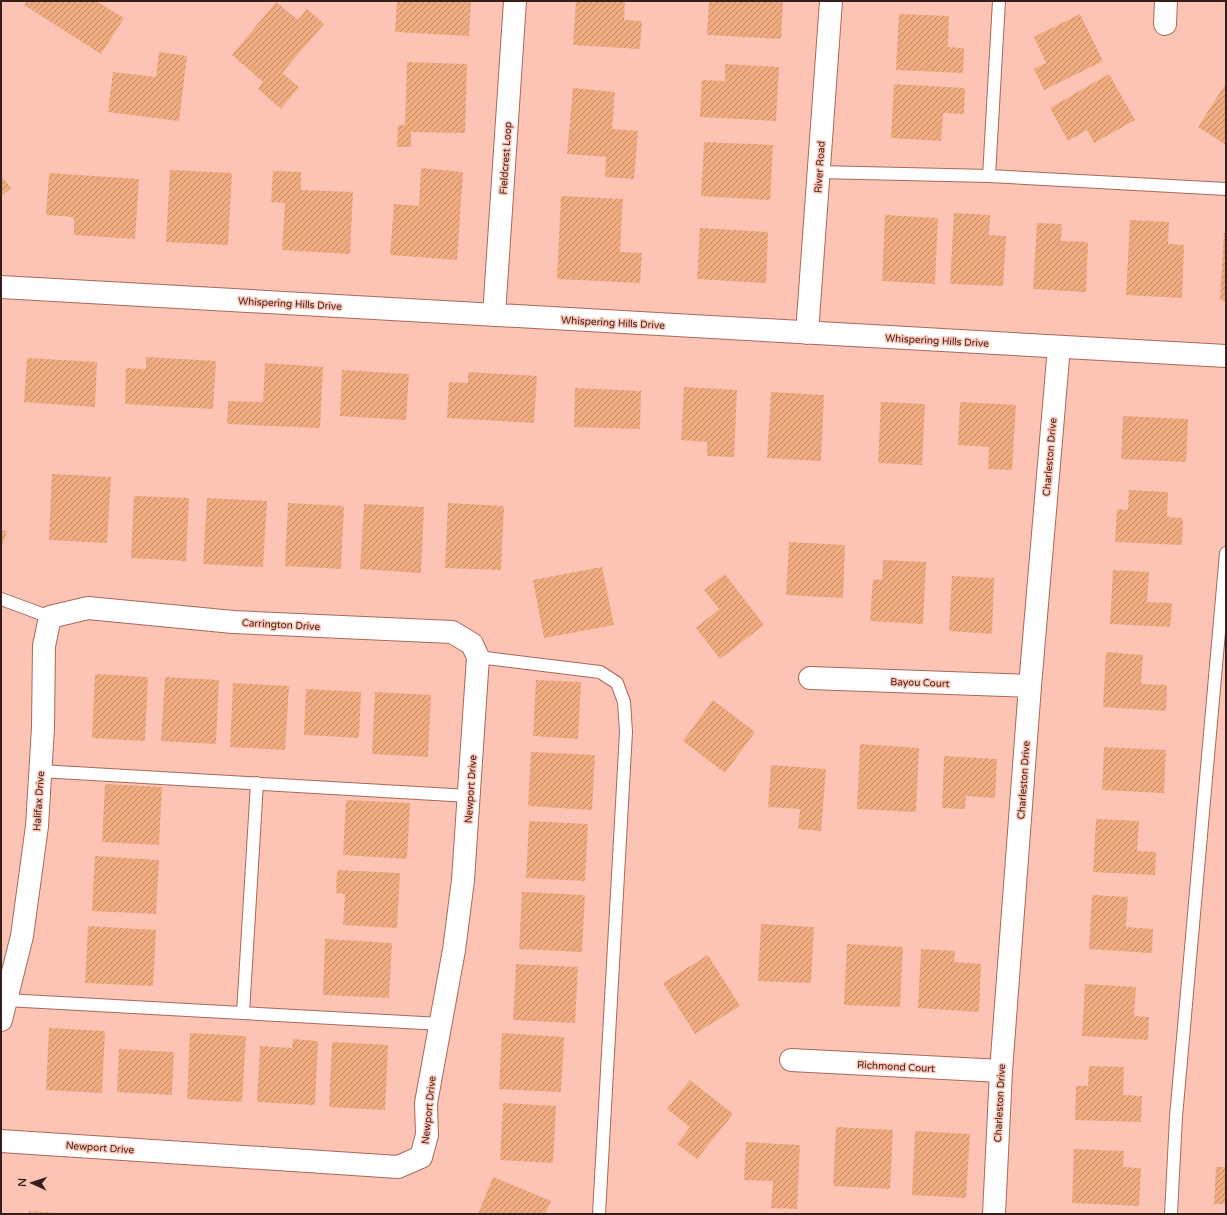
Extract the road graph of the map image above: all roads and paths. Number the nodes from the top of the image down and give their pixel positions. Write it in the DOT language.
graph roads {
  1 [pos="515,1"];
  2 [pos="832,1"];
  3 [pos="999,1"];
  4 [pos="1166,1"];
  5 [pos="1165,24"];
  6 [pos="818,172"];
  7 [pos="989,176"];
  8 [pos="1226,189"];
  9 [pos="1,287"];
  10 [pos="494,315"];
  11 [pos="806,332"];
  12 [pos="1059,347"];
  13 [pos="1226,356"];
  14 [pos="1226,553"];
  15 [pos="1,599"];
  16 [pos="50,617"];
  17 [pos="475,650"];
  18 [pos="810,678"];
  19 [pos="1030,686"];
  20 [pos="40,771"];
  21 [pos="257,783"];
  22 [pos="469,796"];
  23 [pos="3,1010"];
  24 [pos="243,1013"];
  25 [pos="441,1024"];
  26 [pos="791,1060"];
  27 [pos="1001,1071"];
  28 [pos="1,1141"];
  29 [pos="599,1214"];
  30 [pos="994,1214"];
  31 [pos="1171,1214"];
  1 -- 10 [label="street, Fieldcrest Loop"];
  2 -- 6 [label="street, River Road"];
  3 -- 7 [label="lane"];
  4 -- 5 [label="street"];
  6 -- 7 [label="lane"];
  6 -- 11 [label="street, River Road"];
  7 -- 8 [label="lane"];
  9 -- 10 [label="street, Whispering Hills Drive"];
  10 -- 11 [label="street, Whispering Hills Drive"];
  11 -- 12 [label="street, Whispering Hills Drive"];
  12 -- 13 [label="street, Whispering Hills Drive"];
  12 -- 19 [label="street, Charleston Drive"];
  14 -- 31 [label="lane"];
  15 -- 16 [label="lane"];
  16 -- 17 [label="street, Carrington Drive"];
  16 -- 20 [label="street, Halifax Drive"];
  17 -- 22 [label="street, Newport Drive"];
  17 -- 29 [label="lane"];
  18 -- 19 [label="street, Bayou Court"];
  19 -- 27 [label="street, Charleston Drive"];
  20 -- 21 [label="lane"];
  20 -- 23 [label="street, Halifax Drive"];
  21 -- 22 [label="lane"];
  21 -- 24 [label="lane"];
  22 -- 25 [label="street, Newport Drive"];
  23 -- 24 [label="lane"];
  24 -- 25 [label="lane"];
  25 -- 28 [label="street, Newport Drive"];
  26 -- 27 [label="street, Richmond Court"];
  27 -- 30 [label="street, Charleston Drive"];
}
